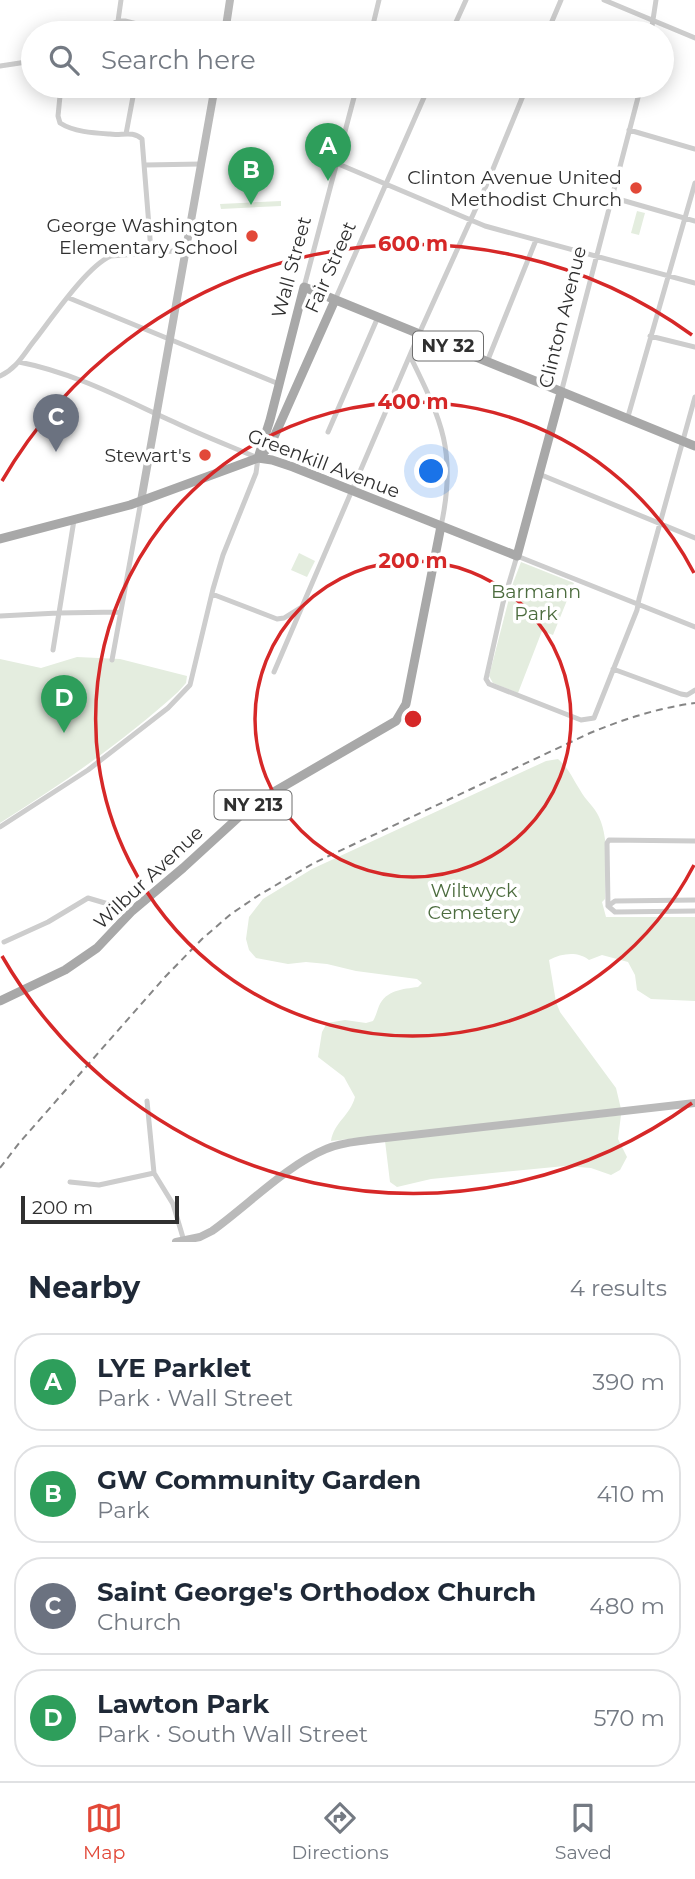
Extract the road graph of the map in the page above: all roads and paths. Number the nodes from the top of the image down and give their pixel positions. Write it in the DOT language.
graph roads {
  1 [pos="121,0"];
  2 [pos="230,0"];
  3 [pos="379,0"];
  4 [pos="466,0"];
  5 [pos="561,0"];
  6 [pos="604,0"];
  7 [pos="656,0"];
  8 [pos="653,20"];
  9 [pos="118,21"];
  10 [pos="227,21"];
  11 [pos="374,21"];
  12 [pos="457,21"];
  13 [pos="552,21"];
  14 [pos="674,29"];
  15 [pos="695,38"];
  16 [pos="21,63"];
  17 [pos="0,66"];
  18 [pos="60,98"];
  19 [pos="133,98"];
  20 [pos="213,98"];
  21 [pos="354,98"];
  22 [pos="424,98"];
  23 [pos="522,98"];
  24 [pos="637,98"];
  25 [pos="629,130"];
  26 [pos="126,134"];
  27 [pos="695,149"];
  28 [pos="336,163"];
  29 [pos="201,164"];
  30 [pos="145,165"];
  31 [pos="695,183"];
  32 [pos="386,185"];
  33 [pos="611,197"];
  34 [pos="684,218"];
  35 [pos="470,221"];
  36 [pos="695,222"];
  37 [pos="536,240"];
  38 [pos="186,250"];
  39 [pos="150,251"];
  40 [pos="596,257"];
  41 [pos="667,275"];
  42 [pos="695,283"];
  43 [pos="304,287"];
  44 [pos="69,298"];
  45 [pos="335,300"];
  46 [pos="379,317"];
  47 [pos="419,334"];
  48 [pos="650,335"];
  49 [pos="170,339"];
  50 [pos="695,347"];
  51 [pos="410,356"];
  52 [pos="19,362"];
  53 [pos="487,362"];
  54 [pos="0,376"];
  55 [pos="279,384"];
  56 [pos="561,393"];
  57 [pos="695,397"];
  58 [pos="156,413"];
  59 [pos="627,419"];
  60 [pos="328,432"];
  61 [pos="683,442"];
  62 [pos="695,446"];
  63 [pos="258,458"];
  64 [pos="539,474"];
  65 [pos="352,491"];
  66 [pos="141,501"];
  67 [pos="74,520"];
  68 [pos="660,524"];
  69 [pos="441,526"];
  70 [pos="695,538"];
  71 [pos="0,539"];
  72 [pos="517,556"];
  73 [pos="212,594"];
  74 [pos="638,605"];
  75 [pos="302,606"];
  76 [pos="58,612"];
  77 [pos="120,612"];
  78 [pos="0,617"];
  79 [pos="695,628"];
  80 [pos="52,650"];
  81 [pos="112,660"];
  82 [pos="613,669"];
  83 [pos="274,672"];
  84 [pos="695,690"];
  85 [pos="0,827"];
  86 [pos="695,841"];
  87 [pos="695,900"];
  88 [pos="608,906"];
  89 [pos="132,911"];
  90 [pos="695,911"];
  91 [pos="4,942"];
  92 [pos="0,1001"];
  93 [pos="147,1101"];
  94 [pos="695,1103"];
  95 [pos="154,1173"];
  96 [pos="70,1182"];
  97 [pos="180,1242"];
  1 -- 9 [label="street"];
  2 -- 10 [label="street"];
  3 -- 11 [label="street"];
  4 -- 12 [label="street"];
  5 -- 13 [label="street"];
  6 -- 8 [label="street"];
  7 -- 8 [label="street"];
  14 -- 15 [label="street"];
  16 -- 17 [label="street"];
  18 -- 26 [label="street"];
  19 -- 26 [label="street"];
  20 -- 29 [label="street"];
  21 -- 28 [label="street, Wall Street"];
  22 -- 32 [label="street, Fair Street"];
  23 -- 35 [label="street"];
  24 -- 25 [label="street, Clinton Avenue"];
  25 -- 27 [label="street"];
  25 -- 33 [label="street, Clinton Avenue"];
  26 -- 30 [label="street"];
  28 -- 32 [label="street"];
  28 -- 43 [label="street, Wall Street"];
  29 -- 30 [label="street"];
  29 -- 38 [label="street"];
  30 -- 39 [label="street"];
  31 -- 34 [label="street"];
  32 -- 35 [label="street"];
  32 -- 45 [label="street, Fair Street"];
  33 -- 34 [label="street"];
  33 -- 40 [label="street, Clinton Avenue"];
  34 -- 36 [label="street"];
  34 -- 41 [label="street"];
  35 -- 37 [label="street"];
  35 -- 47 [label="street"];
  37 -- 40 [label="street"];
  37 -- 53 [label="street"];
  38 -- 39 [label="street"];
  38 -- 49 [label="street"];
  39 -- 44 [label="street"];
  40 -- 41 [label="street"];
  40 -- 56 [label="street, Clinton Avenue"];
  41 -- 42 [label="street"];
  41 -- 48 [label="street"];
  43 -- 45 [label="main road, NY 32"];
  43 -- 55 [label="main road, Wall Street"];
  44 -- 49 [label="street"];
  44 -- 52 [label="street"];
  45 -- 46 [label="main road, NY 32"];
  45 -- 63 [label="main road, Fair Street"];
  46 -- 47 [label="main road, NY 32"];
  46 -- 60 [label="street"];
  47 -- 51 [label="street"];
  47 -- 53 [label="main road, NY 32"];
  48 -- 50 [label="street"];
  48 -- 59 [label="street"];
  49 -- 55 [label="street"];
  49 -- 58 [label="street"];
  51 -- 65 [label="street"];
  51 -- 69 [label="street"];
  52 -- 54 [label="street"];
  52 -- 58 [label="street, Greenkill Avenue"];
  53 -- 56 [label="main road, NY 32"];
  55 -- 63 [label="main road, Wall Street"];
  56 -- 59 [label="main road, NY 32"];
  56 -- 64 [label="main road, Clinton Avenue"];
  57 -- 61 [label="street"];
  58 -- 63 [label="street, Greenkill Avenue"];
  58 -- 66 [label="street"];
  59 -- 61 [label="main road, NY 32"];
  61 -- 62 [label="main road, NY 32"];
  61 -- 68 [label="street"];
  63 -- 65 [label="main road, Greenkill Avenue"];
  63 -- 66 [label="main road"];
  63 -- 73 [label="street"];
  64 -- 68 [label="street"];
  64 -- 72 [label="main road, Clinton Avenue"];
  65 -- 69 [label="main road, Greenkill Avenue"];
  65 -- 75 [label="street"];
  66 -- 67 [label="main road"];
  66 -- 77 [label="street"];
  67 -- 71 [label="main road"];
  67 -- 76 [label="street"];
  68 -- 70 [label="street"];
  68 -- 74 [label="street"];
  69 -- 72 [label="main road, Greenkill Avenue"];
  69 -- 89 [label="main road, Wilbur Avenue / NY 213"];
  72 -- 74 [label="street, Greenkill Avenue"];
  72 -- 82 [label="street"];
  73 -- 75 [label="street"];
  73 -- 85 [label="street"];
  74 -- 79 [label="street, Greenkill Avenue"];
  74 -- 82 [label="street"];
  75 -- 83 [label="street"];
  76 -- 77 [label="street"];
  76 -- 78 [label="street"];
  76 -- 80 [label="street"];
  77 -- 81 [label="street"];
  82 -- 84 [label="street"];
  86 -- 88 [label="street"];
  87 -- 88 [label="street"];
  88 -- 90 [label="street"];
  89 -- 91 [label="street"];
  89 -- 92 [label="main road, Wilbur Avenue / NY 213"];
  93 -- 95 [label="street"];
  94 -- 97 [label="street"];
  95 -- 96 [label="street"];
  95 -- 97 [label="street"];
}
